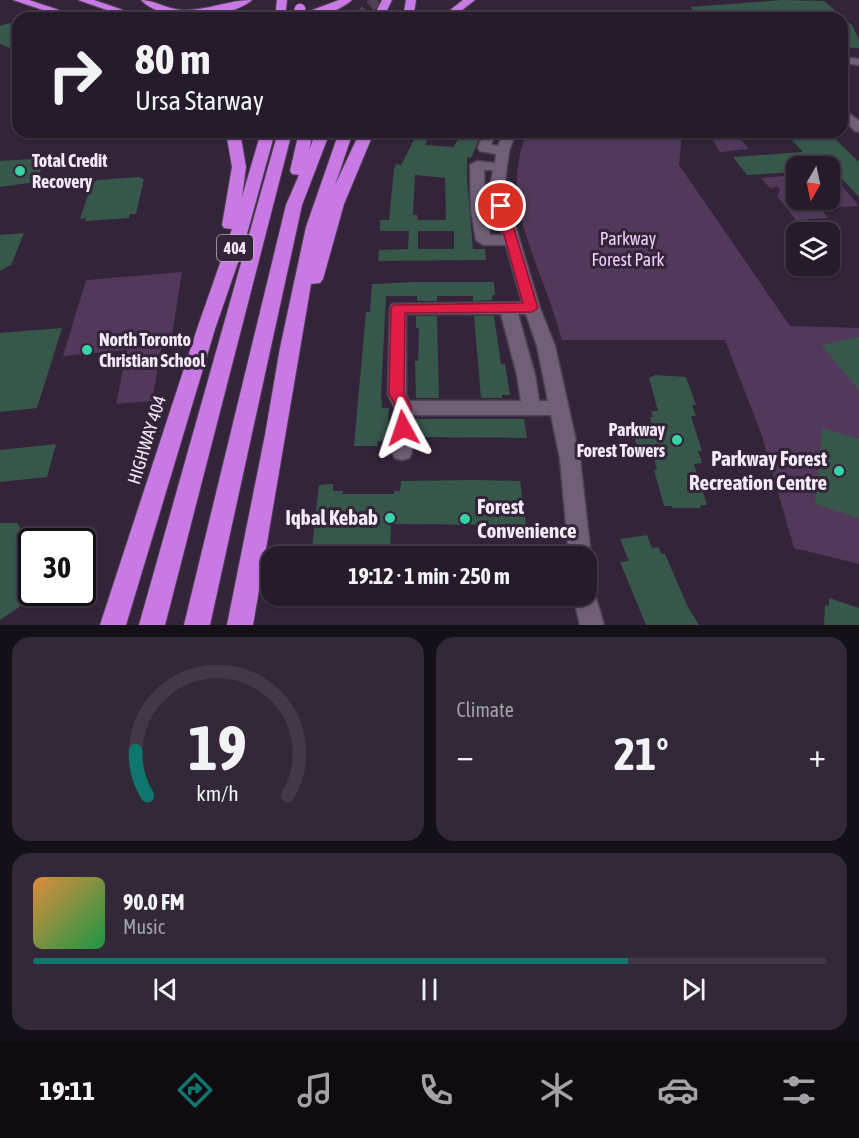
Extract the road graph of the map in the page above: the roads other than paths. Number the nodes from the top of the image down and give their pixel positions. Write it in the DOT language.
graph roads {
  1 [pos="18,0"];
  2 [pos="69,0"];
  3 [pos="83,0"];
  4 [pos="117,0"];
  5 [pos="146,0"];
  6 [pos="247,0"];
  7 [pos="347,0"];
  8 [pos="470,0"];
  9 [pos="299,11"];
  10 [pos="58,12"];
  11 [pos="98,12"];
  12 [pos="122,12"];
  13 [pos="144,12"];
  14 [pos="186,12"];
  15 [pos="201,12"];
  16 [pos="453,12"];
  17 [pos="848,118"];
  18 [pos="859,128"];
  19 [pos="234,138"];
  20 [pos="266,138"];
  21 [pos="283,138"];
  22 [pos="304,138"];
  23 [pos="321,138"];
  24 [pos="344,138"];
  25 [pos="349,138"];
  26 [pos="364,138"];
  27 [pos="488,138"];
  28 [pos="508,138"];
  29 [pos="503,151"];
  30 [pos="336,161"];
  31 [pos="500,167"];
  32 [pos="294,205"];
  33 [pos="511,240"];
  34 [pos="532,308"];
  35 [pos="508,309"];
  36 [pos="206,329"];
  37 [pos="404,408"];
  38 [pos="531,408"];
  39 [pos="557,408"];
  40 [pos="276,435"];
  41 [pos="402,452"];
  42 [pos="579,546"];
  43 [pos="587,606"];
  44 [pos="113,625"];
  45 [pos="152,625"];
  46 [pos="197,625"];
  47 [pos="240,625"];
  48 [pos="592,625"];
  1 -- 10 [label="highway"];
  2 -- 11 [label="highway"];
  3 -- 12 [label="highway"];
  4 -- 13 [label="highway"];
  5 -- 14 [label="highway"];
  6 -- 15 [label="highway"];
  7 -- 9 [label="highway"];
  8 -- 16 [label="highway"];
  17 -- 18 [label="street"];
  19 -- 36 [label="highway"];
  20 -- 36 [label="highway, HIGHWAY 404 / 404"];
  21 -- 45 [label="highway, 404"];
  22 -- 32 [label="highway"];
  23 -- 32 [label="highway"];
  24 -- 30 [label="highway"];
  25 -- 30 [label="highway"];
  26 -- 40 [label="highway"];
  27 -- 29 [label="street"];
  28 -- 29 [label="street"];
  29 -- 31 [label="street"];
  30 -- 40 [label="highway"];
  31 -- 33 [label="street"];
  31 -- 33 [label="street"];
  32 -- 46 [label="highway"];
  33 -- 34 [label="street"];
  34 -- 35 [label="street"];
  34 -- 39 [label="street"];
  35 -- 37 [label="street"];
  35 -- 38 [label="street"];
  36 -- 44 [label="highway, HIGHWAY 404 / 404"];
  37 -- 38 [label="street"];
  37 -- 41 [label="street"];
  38 -- 39 [label="street"];
  39 -- 42 [label="street"];
  40 -- 47 [label="highway"];
  43 -- 48 [label="street"];
}
